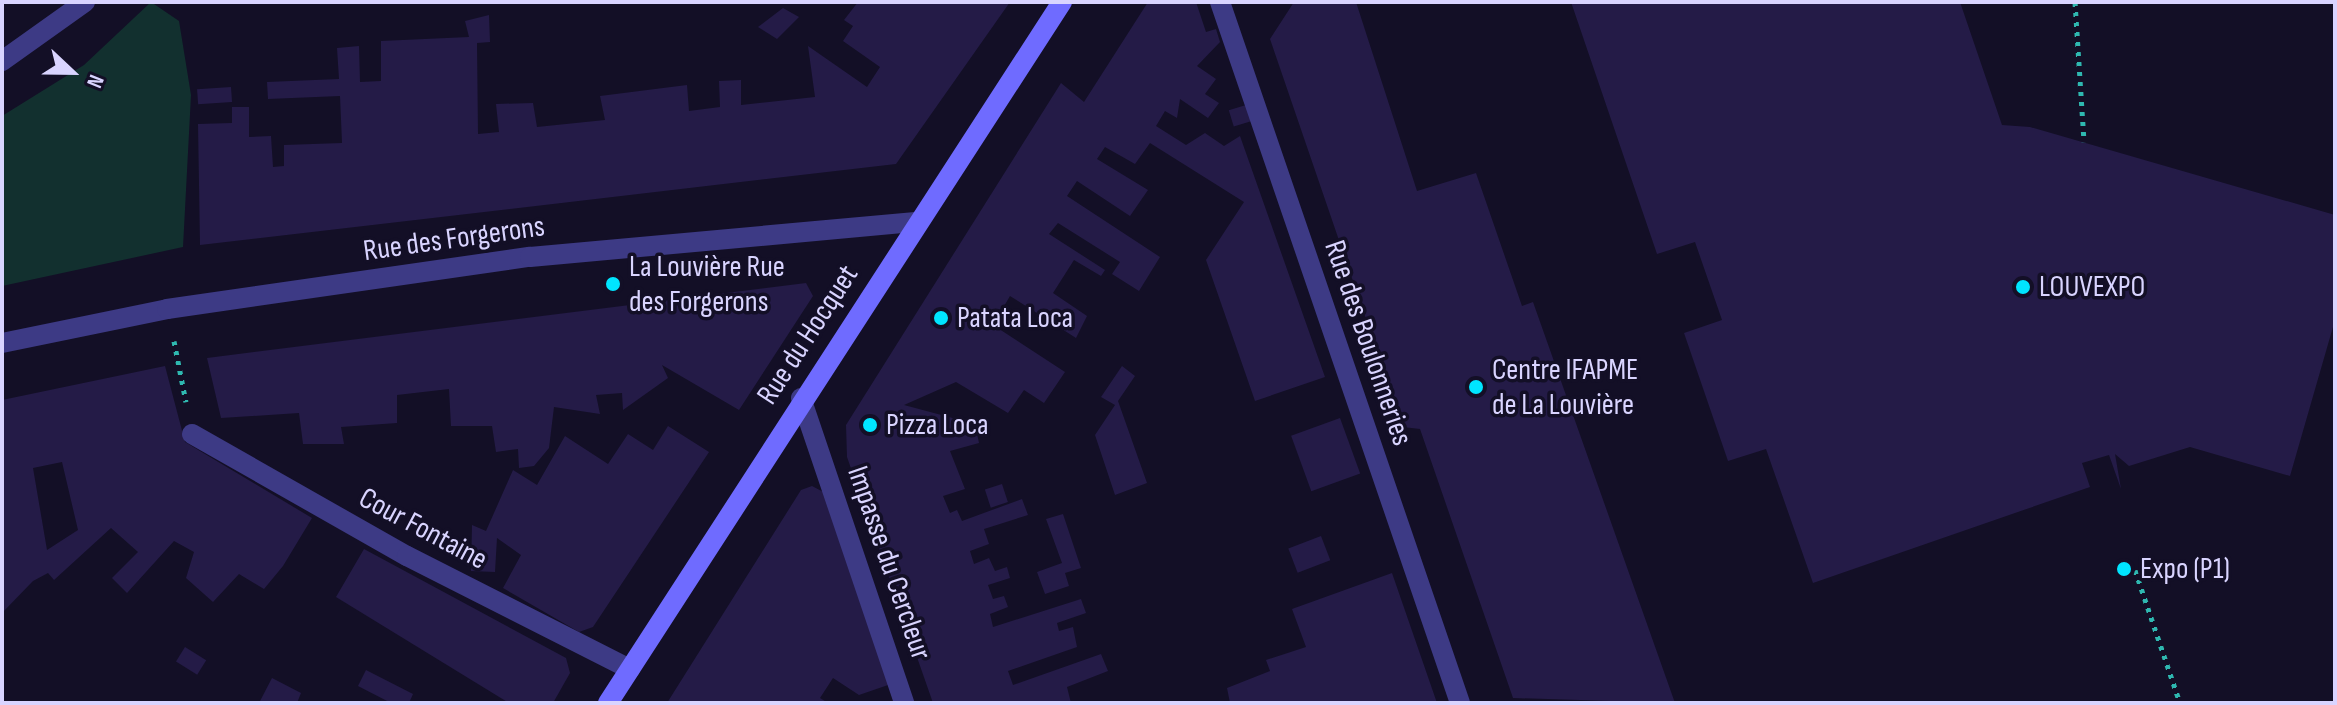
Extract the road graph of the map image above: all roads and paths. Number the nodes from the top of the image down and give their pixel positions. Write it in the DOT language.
graph roads {
  1 [pos="85,2"];
  2 [pos="1062,2"];
  3 [pos="1220,2"];
  4 [pos="2075,2"];
  5 [pos="2,61"];
  6 [pos="2084,142"];
  7 [pos="918,222"];
  8 [pos="167,309"];
  9 [pos="2,343"];
  10 [pos="801,398"];
  11 [pos="192,434"];
  12 [pos="2135,570"];
  13 [pos="630,669"];
  14 [pos="608,703"];
  15 [pos="904,703"];
  16 [pos="1460,703"];
  17 [pos="2180,703"];
  1 -- 5 [label="street"];
  2 -- 7 [label="street, Rue du Hocquet"];
  3 -- 16 [label="street, Rue des Boulonneries"];
  4 -- 6 [label="path"];
  7 -- 8 [label="street, Rue des Forgerons"];
  7 -- 10 [label="street, Rue du Hocquet"];
  8 -- 9 [label="street, Rue des Forgerons"];
  8 -- 11 [label="path"];
  10 -- 13 [label="street, Rue du Hocquet"];
  10 -- 15 [label="street, Impasse du Cercleur"];
  11 -- 13 [label="street, Cour Fontaine"];
  12 -- 17 [label="path"];
  13 -- 14 [label="street, Rue du Hocquet"];
}
